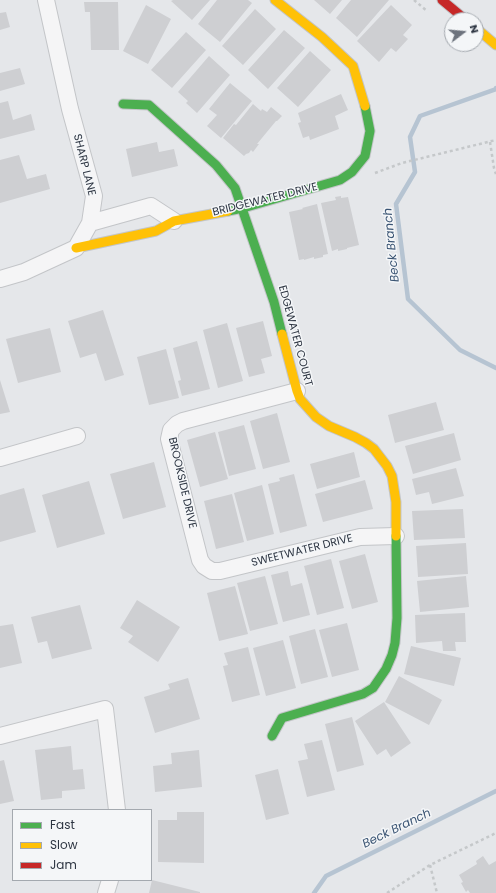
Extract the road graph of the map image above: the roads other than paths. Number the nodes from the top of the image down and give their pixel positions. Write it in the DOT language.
graph roads {
  1 [pos="46,0"];
  2 [pos="275,0"];
  3 [pos="442,0"];
  4 [pos="456,12"];
  5 [pos="484,35"];
  6 [pos="496,44"];
  7 [pos="124,104"];
  8 [pos="243,208"];
  9 [pos="174,221"];
  10 [pos="90,223"];
  11 [pos="76,248"];
  12 [pos="0,279"];
  13 [pos="297,391"];
  14 [pos="77,436"];
  15 [pos="0,458"];
  16 [pos="396,536"];
  17 [pos="209,570"];
  18 [pos="0,736"];
  19 [pos="272,736"];
  20 [pos="117,809"];
  21 [pos="110,881"];
  22 [pos="106,893"];
  1 -- 10 [label="street, SHARP LANE"];
  2 -- 8 [label="street, BRIDGEWATER DRIVE"];
  3 -- 4 [label="street"];
  5 -- 6 [label="street"];
  7 -- 8 [label="street, EDGEWATER COURT"];
  8 -- 9 [label="street, BRIDGEWATER DRIVE"];
  8 -- 13 [label="street, EDGEWATER COURT"];
  9 -- 10 [label="street"];
  9 -- 11 [label="street, BRIDGEWATER DRIVE"];
  10 -- 11 [label="street, SHARP LANE"];
  11 -- 12 [label="street"];
  13 -- 16 [label="street, EDGEWATER COURT"];
  13 -- 17 [label="street, BROOKSIDE DRIVE"];
  14 -- 15 [label="street"];
  16 -- 17 [label="street, SWEETWATER DRIVE"];
  16 -- 19 [label="street, EDGEWATER COURT"];
  18 -- 20 [label="street"];
  21 -- 22 [label="street"];
}
